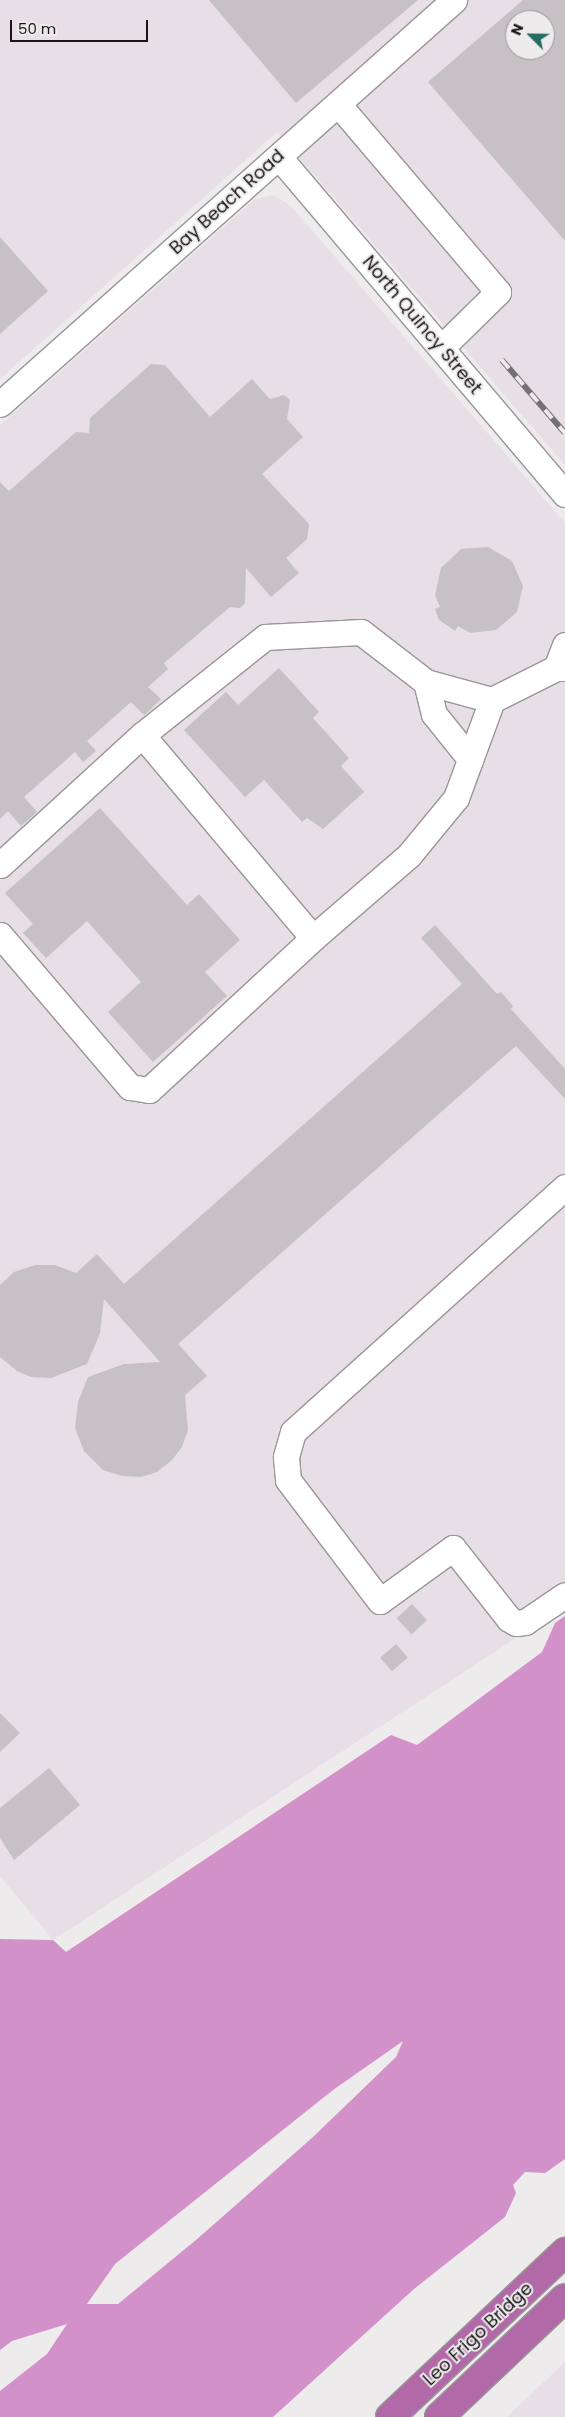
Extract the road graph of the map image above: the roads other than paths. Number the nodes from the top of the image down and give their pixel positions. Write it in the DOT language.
graph roads {
  1 [pos="454,0"];
  2 [pos="338,104"];
  3 [pos="278,157"];
  4 [pos="441,348"];
  5 [pos="0,404"];
  6 [pos="565,494"];
  7 [pos="565,645"];
  8 [pos="561,668"];
  9 [pos="426,682"];
  10 [pos="492,700"];
  11 [pos="142,735"];
  12 [pos="470,759"];
  13 [pos="0,865"];
  14 [pos="0,935"];
  15 [pos="313,938"];
  16 [pos="565,1187"];
  17 [pos="565,1595"];
  18 [pos="565,2252"];
  19 [pos="565,2298"];
  20 [pos="390,2417"];
  21 [pos="439,2417"];
  1 -- 2 [label="street, Bay Beach Road"];
  2 -- 3 [label="street, Bay Beach Road"];
  2 -- 4 [label="street"];
  3 -- 4 [label="street, North Quincy Street"];
  3 -- 5 [label="street, Bay Beach Road"];
  4 -- 6 [label="street, North Quincy Street"];
  7 -- 8 [label="street"];
  8 -- 10 [label="street"];
  9 -- 10 [label="street"];
  9 -- 11 [label="street"];
  9 -- 12 [label="street"];
  10 -- 12 [label="street"];
  11 -- 13 [label="street"];
  11 -- 15 [label="street"];
  12 -- 15 [label="street"];
  14 -- 15 [label="street"];
  16 -- 17 [label="street"];
  18 -- 20 [label="highway, Leo Frigo Bridge"];
  19 -- 21 [label="highway"];
}
